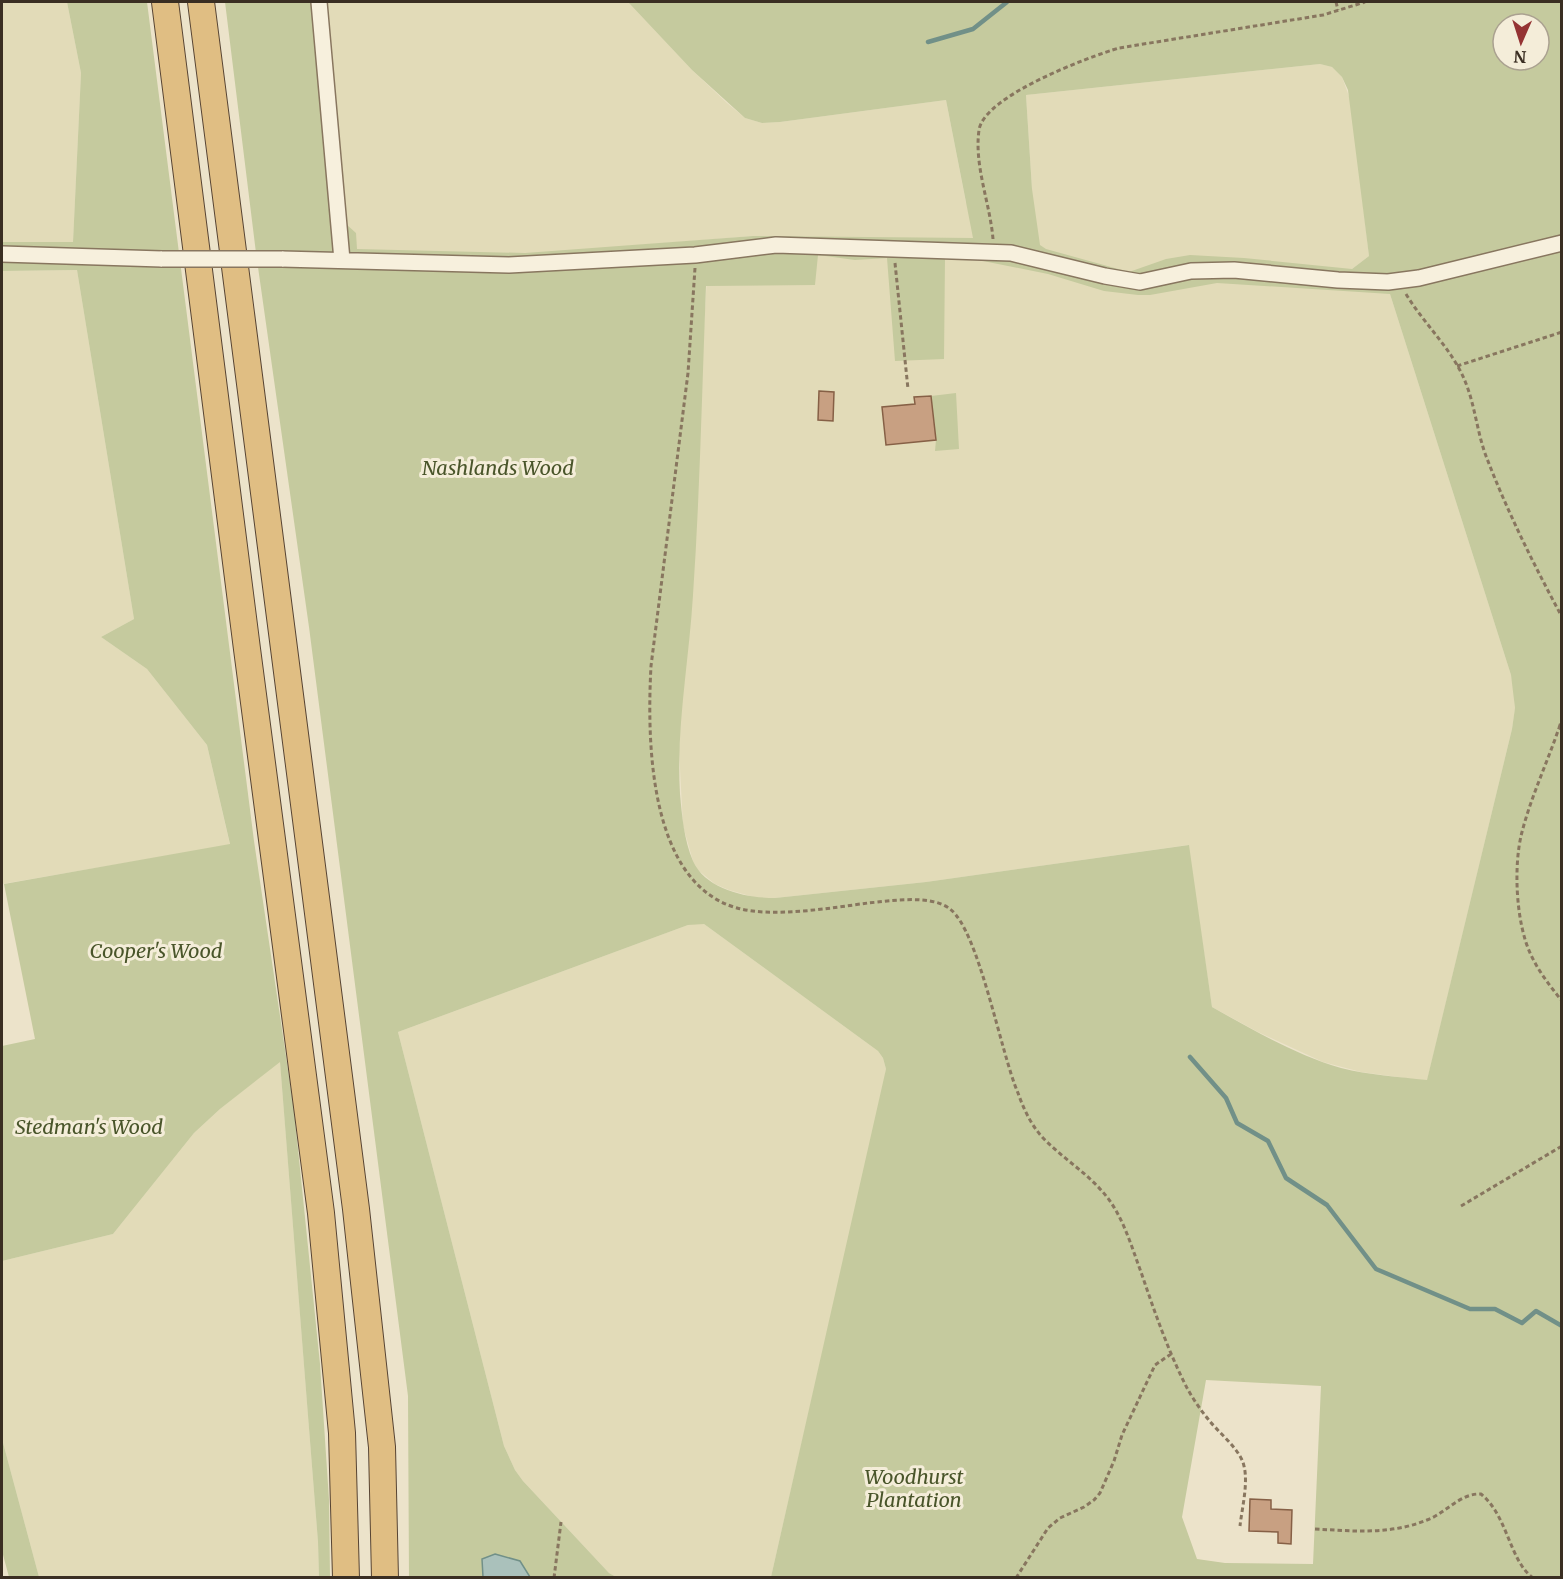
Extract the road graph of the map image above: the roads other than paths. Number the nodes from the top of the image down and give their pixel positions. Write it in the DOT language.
graph roads {
  1 [pos="165,2"];
  2 [pos="201,2"];
  3 [pos="319,2"];
  4 [pos="1562,243"];
  5 [pos="2,254"];
  6 [pos="342,260"];
  7 [pos="346,1578"];
  8 [pos="385,1578"];
  1 -- 7 [label="highway"];
  2 -- 8 [label="highway"];
  3 -- 6 [label="street"];
  4 -- 6 [label="street"];
  5 -- 6 [label="street, bridge"];
}
